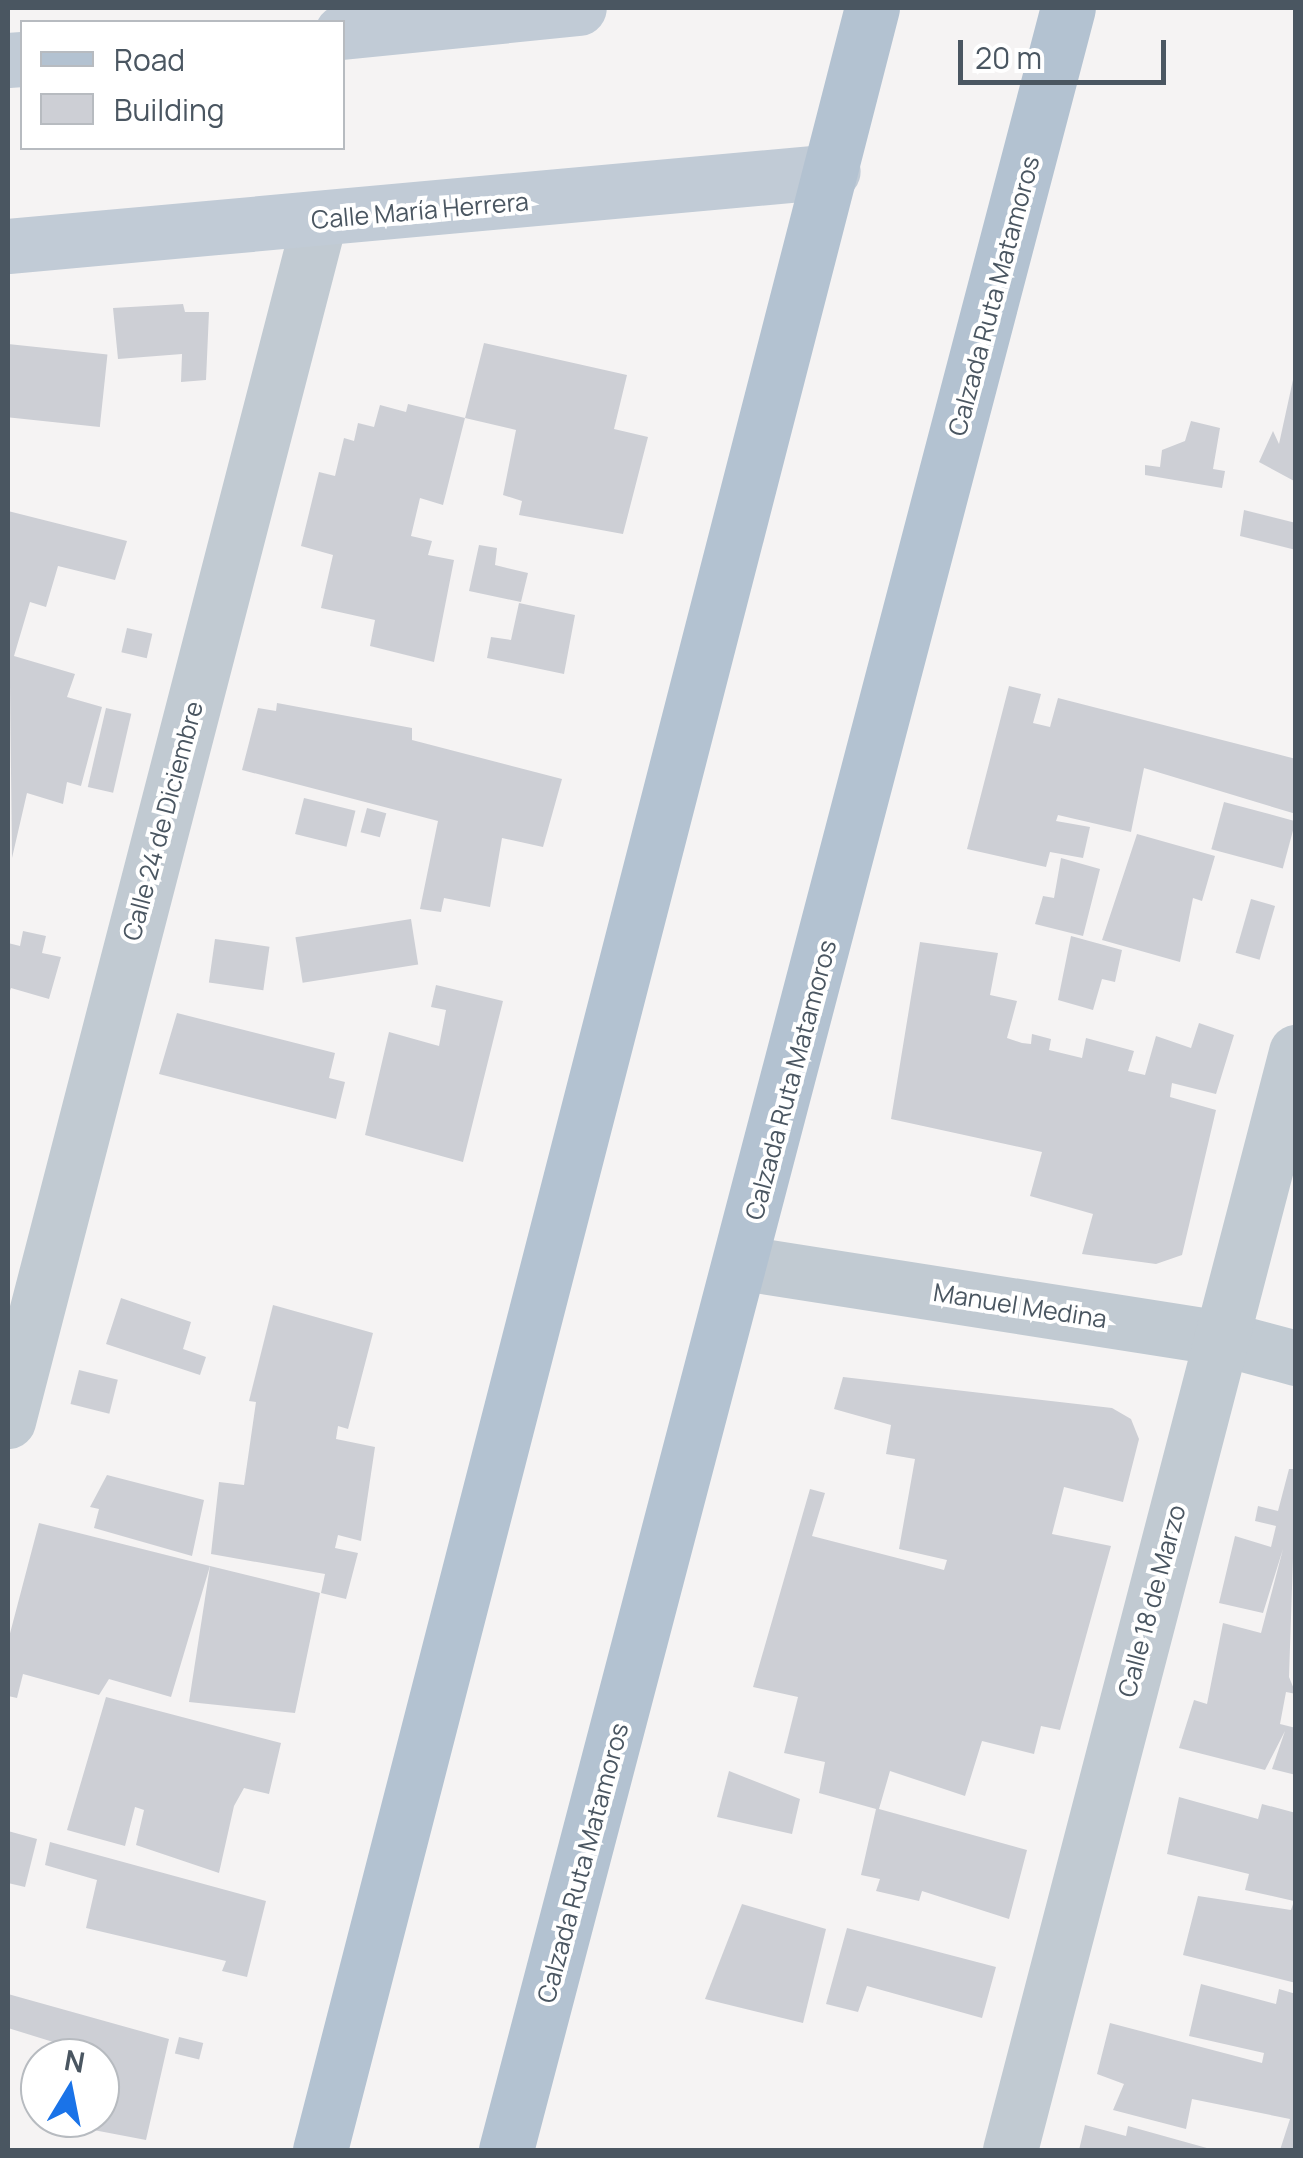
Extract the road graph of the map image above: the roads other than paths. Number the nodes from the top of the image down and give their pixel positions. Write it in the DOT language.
graph roads {
  1 [pos="578,8"];
  2 [pos="872,8"];
  3 [pos="1068,8"];
  4 [pos="357,23"];
  5 [pos="833,171"];
  6 [pos="320,220"];
  7 [pos="8,246"];
  8 [pos="1296,1052"];
  9 [pos="743,1263"];
  10 [pos="1221,1338"];
  11 [pos="1296,1358"];
  12 [pos="8,1422"];
  13 [pos="320,2150"];
  14 [pos="506,2150"];
  15 [pos="1010,2150"];
  1 -- 4 [label="main road"];
  2 -- 5 [label="main road"];
  3 -- 9 [label="main road, Calzada Ruta Matamoros"];
  5 -- 6 [label="main road, Calle María Herrera"];
  5 -- 13 [label="main road"];
  6 -- 7 [label="main road, Calle María Herrera"];
  6 -- 12 [label="street, Calle 24 de Diciembre"];
  8 -- 10 [label="street, Calle 18 de Marzo"];
  9 -- 10 [label="street, Manuel Medina"];
  9 -- 14 [label="main road, Calzada Ruta Matamoros"];
  10 -- 11 [label="street, Manuel Medina"];
  10 -- 15 [label="street, Calle 18 de Marzo"];
}
